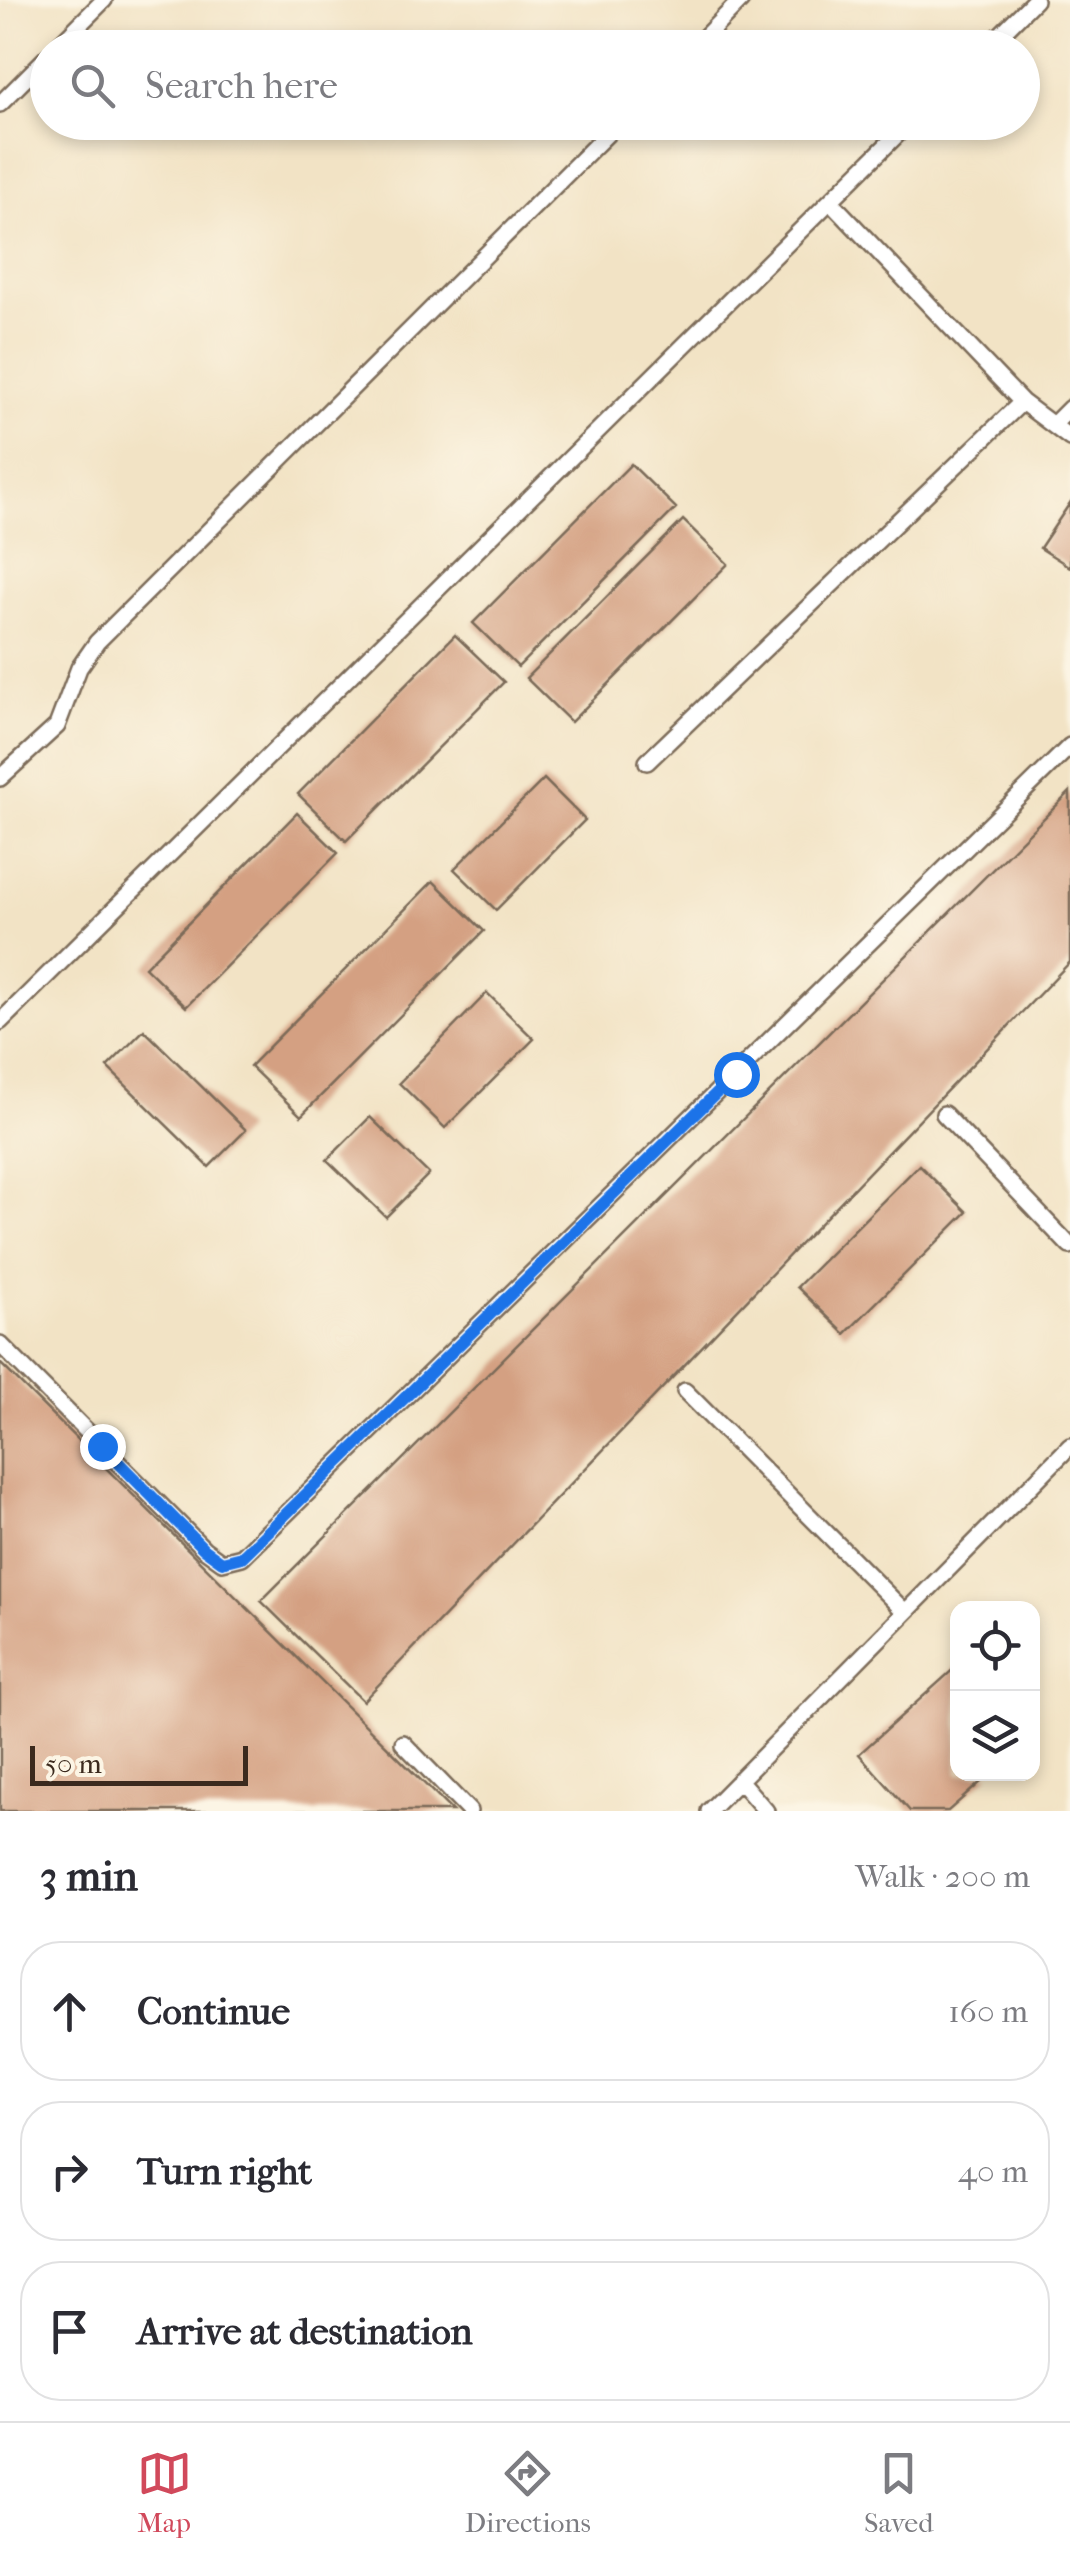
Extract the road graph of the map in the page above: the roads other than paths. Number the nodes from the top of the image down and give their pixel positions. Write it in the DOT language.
graph roads {
  1 [pos="104,0"];
  2 [pos="741,0"];
  3 [pos="1035,0"];
  4 [pos="74,30"];
  5 [pos="712,30"];
  6 [pos="1004,30"];
  7 [pos="30,74"];
  8 [pos="0,104"];
  9 [pos="601,140"];
  10 [pos="892,140"];
  11 [pos="830,200"];
  12 [pos="1022,402"];
  13 [pos="1070,408"];
  14 [pos="1054,424"];
  15 [pos="1070,438"];
  16 [pos="1070,746"];
  17 [pos="647,762"];
  18 [pos="0,778"];
  19 [pos="0,1022"];
  20 [pos="944,1114"];
  21 [pos="1070,1246"];
  22 [pos="0,1344"];
  23 [pos="684,1391"];
  24 [pos="1070,1446"];
  25 [pos="904,1611"];
  26 [pos="403,1743"];
  27 [pos="739,1780"];
  28 [pos="470,1811"];
  29 [pos="709,1811"];
  30 [pos="766,1811"];
  1 -- 4 [label="lane"];
  2 -- 5 [label="lane"];
  3 -- 6 [label="lane"];
  7 -- 8 [label="lane"];
  9 -- 18 [label="lane"];
  10 -- 11 [label="lane"];
  11 -- 12 [label="lane"];
  11 -- 19 [label="lane"];
  12 -- 14 [label="lane"];
  12 -- 17 [label="lane"];
  13 -- 14 [label="lane"];
  14 -- 15 [label="lane"];
  16 -- 22 [label="lane"];
  20 -- 21 [label="lane"];
  23 -- 25 [label="lane"];
  24 -- 25 [label="lane"];
  25 -- 27 [label="lane"];
  26 -- 28 [label="lane"];
  27 -- 29 [label="lane"];
  27 -- 30 [label="lane"];
}
